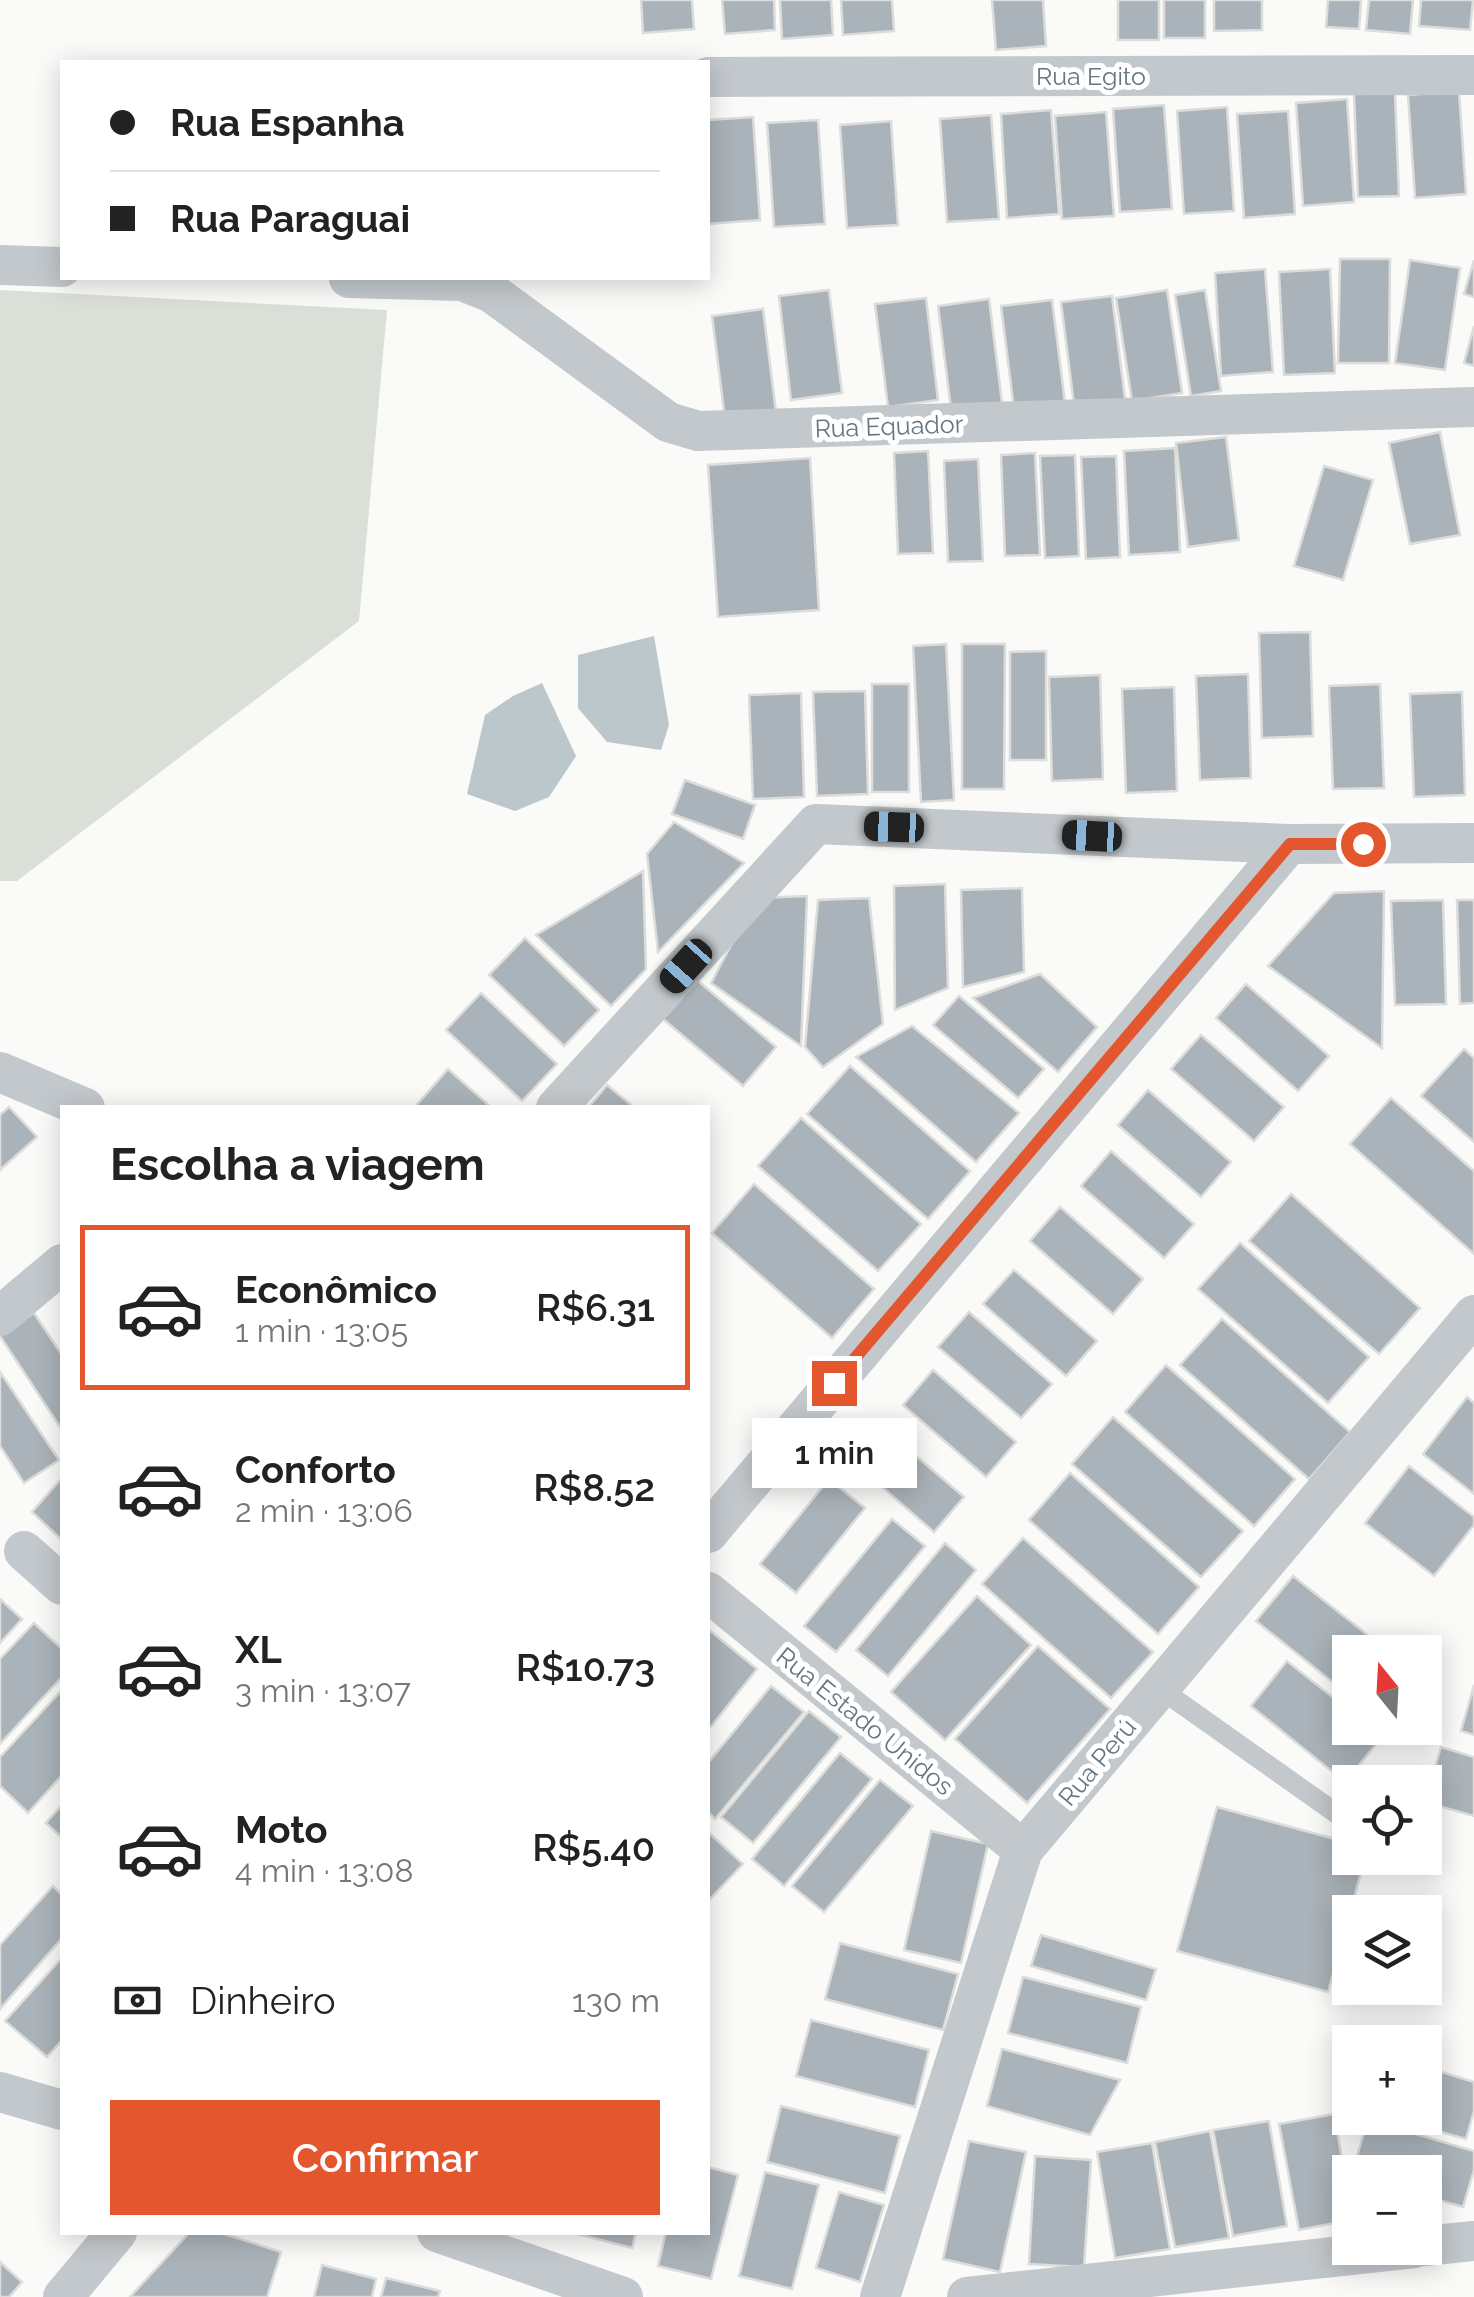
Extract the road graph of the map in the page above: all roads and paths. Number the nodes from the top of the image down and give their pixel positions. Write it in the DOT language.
graph roads {
  1 [pos="1474,75"];
  2 [pos="710,77"];
  3 [pos="0,265"];
  4 [pos="60,267"];
  5 [pos="427,280"];
  6 [pos="1474,407"];
  7 [pos="1474,843"];
  8 [pos="1290,844"];
  9 [pos="0,1072"];
  10 [pos="79,1105"];
  11 [pos="559,1105"];
  12 [pos="60,1266"];
  13 [pos="1474,1315"];
  14 [pos="0,1316"];
  15 [pos="710,1531"];
  16 [pos="24,1551"];
  17 [pos="60,1583"];
  18 [pos="710,1594"];
  19 [pos="1159,1688"];
  20 [pos="1332,1810"];
  21 [pos="1023,1850"];
  22 [pos="0,2092"];
  23 [pos="60,2109"];
  24 [pos="115,2235"];
  25 [pos="445,2235"];
  26 [pos="1332,2257"];
  27 [pos="63,2297"];
  28 [pos="623,2297"];
  29 [pos="880,2297"];
  30 [pos="967,2297"];
  1 -- 2 [label="street, Rua Egito"];
  3 -- 4 [label="street"];
  5 -- 6 [label="street, Rua Equador"];
  7 -- 8 [label="street"];
  8 -- 11 [label="street"];
  8 -- 15 [label="street"];
  9 -- 10 [label="street"];
  12 -- 14 [label="street"];
  13 -- 19 [label="street, Rua Perú"];
  16 -- 17 [label="street"];
  18 -- 21 [label="street, Rua Estado Unidos"];
  19 -- 20 [label="lane"];
  19 -- 21 [label="street, Rua Perú"];
  21 -- 29 [label="street, Rua Perú"];
  22 -- 23 [label="street"];
  24 -- 27 [label="street"];
  25 -- 28 [label="street"];
  26 -- 30 [label="street"];
}
